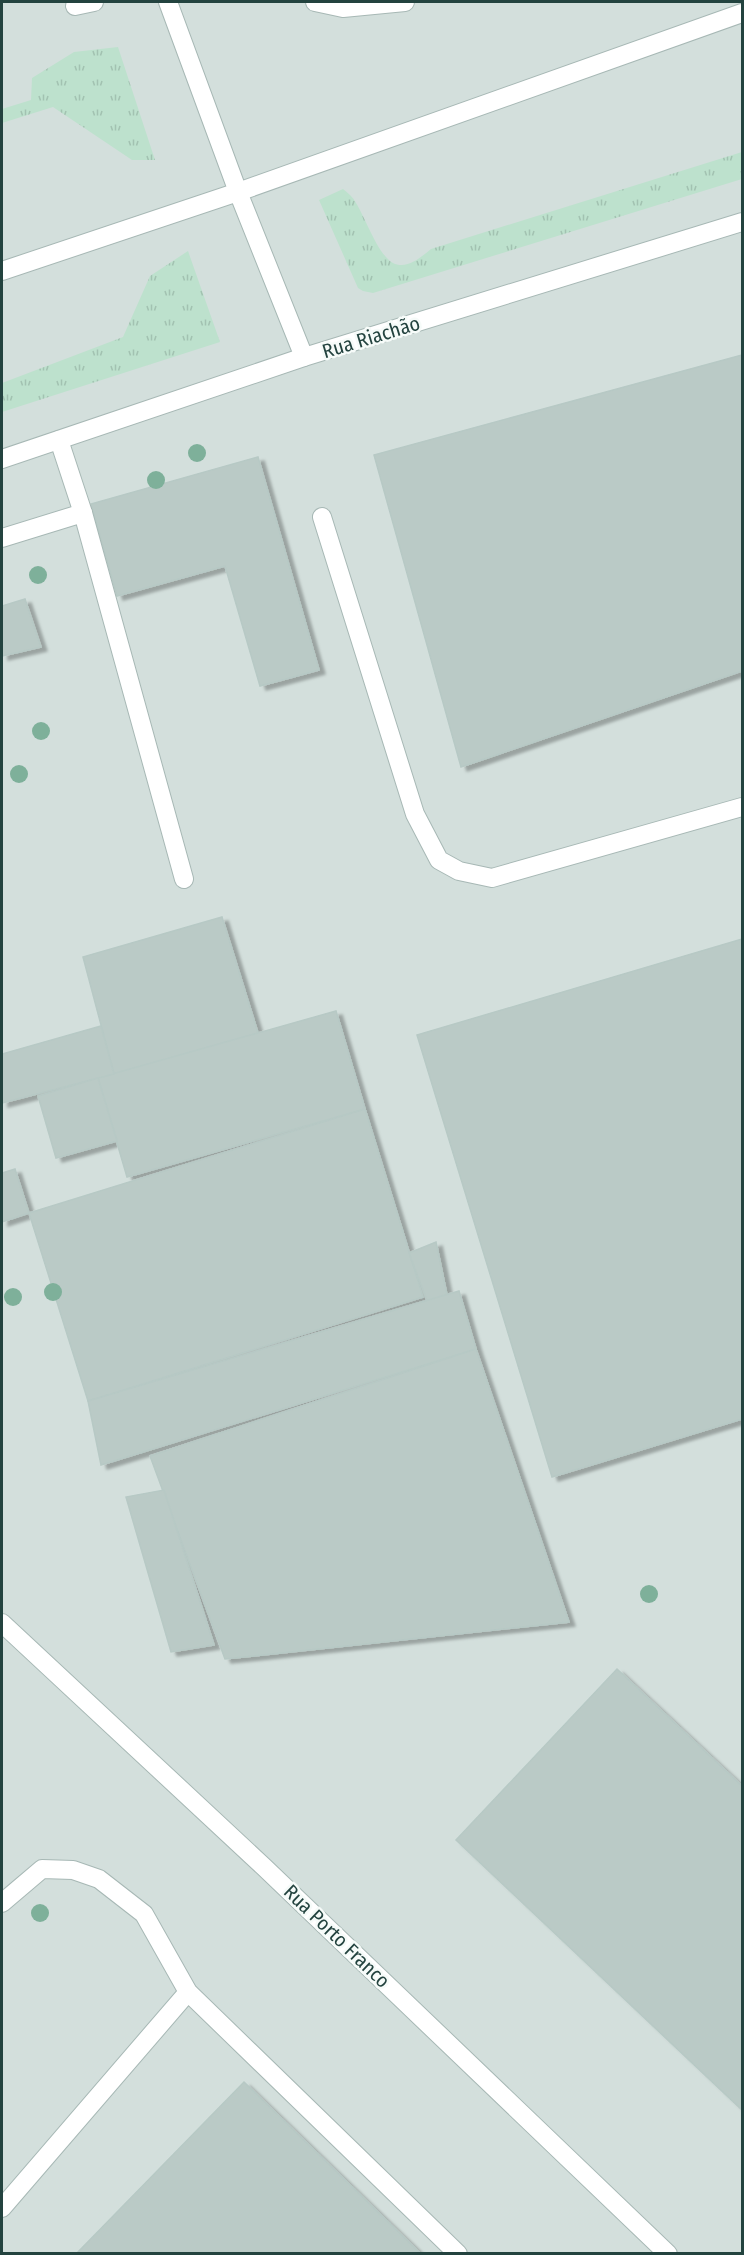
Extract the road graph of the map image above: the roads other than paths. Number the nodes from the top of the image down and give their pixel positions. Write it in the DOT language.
graph roads {
  1 [pos="94,2"];
  2 [pos="168,2"];
  3 [pos="315,2"];
  4 [pos="405,2"];
  5 [pos="75,6"];
  6 [pos="742,13"];
  7 [pos="238,192"];
  8 [pos="742,222"];
  9 [pos="2,271"];
  10 [pos="304,357"];
  11 [pos="59,440"];
  12 [pos="2,459"];
  13 [pos="83,513"];
  14 [pos="322,517"];
  15 [pos="2,538"];
  16 [pos="742,807"];
  17 [pos="184,879"];
  18 [pos="2,1623"];
  19 [pos="2,1903"];
  20 [pos="188,1992"];
  21 [pos="2,2208"];
  22 [pos="458,2253"];
  23 [pos="668,2253"];
  1 -- 5 [label="street"];
  2 -- 7 [label="street"];
  3 -- 4 [label="street"];
  6 -- 7 [label="street"];
  7 -- 9 [label="street"];
  7 -- 10 [label="street"];
  8 -- 10 [label="street, Rua Riachão"];
  10 -- 11 [label="street, Rua Riachão"];
  11 -- 12 [label="street, Rua Riachão"];
  11 -- 13 [label="street"];
  13 -- 15 [label="street"];
  13 -- 17 [label="street"];
  14 -- 16 [label="street"];
  18 -- 23 [label="street, Rua Porto Franco"];
  19 -- 20 [label="street"];
  20 -- 21 [label="street"];
  20 -- 22 [label="street"];
}
